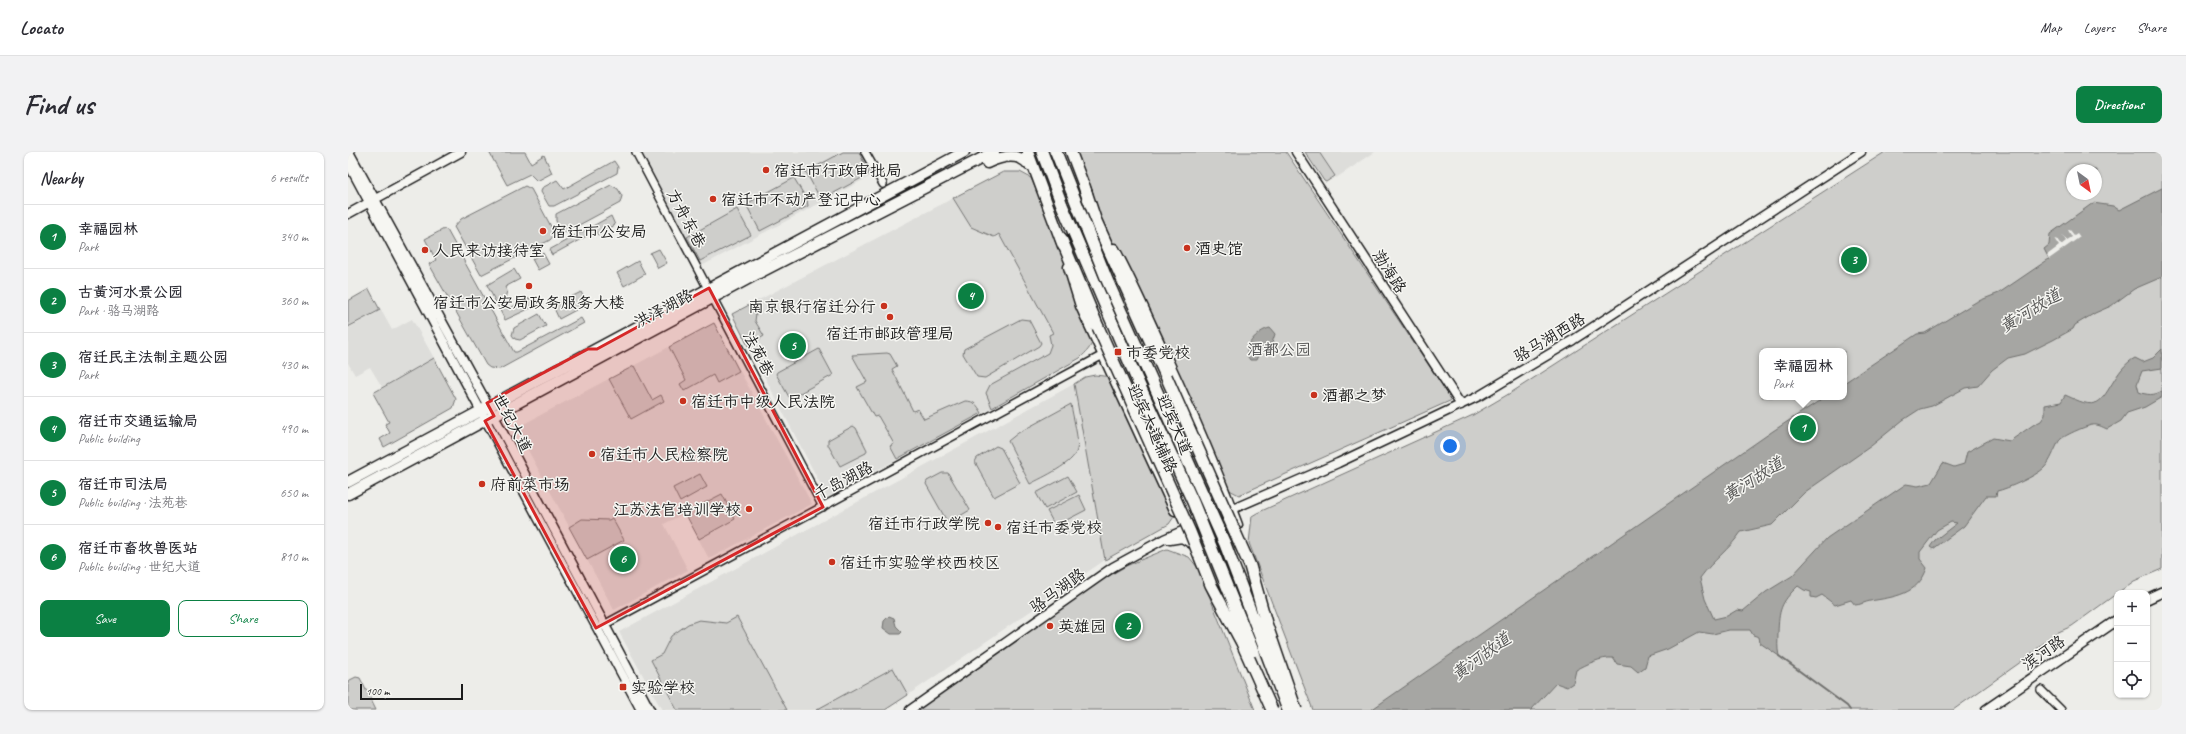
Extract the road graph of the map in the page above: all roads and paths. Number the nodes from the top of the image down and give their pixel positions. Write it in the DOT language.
graph roads {
  1 [pos="349,152"];
  2 [pos="461,152"];
  3 [pos="636,152"];
  4 [pos="865,152"];
  5 [pos="963,152"];
  6 [pos="994,152"];
  7 [pos="1028,152"];
  8 [pos="1042,152"];
  9 [pos="1056,152"];
  10 [pos="1071,152"];
  11 [pos="1075,152"];
  12 [pos="1296,152"];
  13 [pos="1861,152"];
  14 [pos="348,163"];
  15 [pos="883,184"];
  16 [pos="1084,186"];
  17 [pos="372,201"];
  18 [pos="348,214"];
  19 [pos="1055,221"];
  20 [pos="831,236"];
  21 [pos="1061,238"];
  22 [pos="712,293"];
  23 [pos="1103,355"];
  24 [pos="1461,405"];
  25 [pos="486,411"];
  26 [pos="348,482"];
  27 [pos="348,494"];
  28 [pos="823,507"];
  29 [pos="1231,510"];
  30 [pos="1187,529"];
  31 [pos="1199,549"];
  32 [pos="1084,586"];
  33 [pos="2162,592"];
  34 [pos="2150,598"];
  35 [pos="2114,622"];
  36 [pos="600,627"];
  37 [pos="2041,690"];
  38 [pos="641,710"];
  39 [pos="650,710"];
  40 [pos="910,710"];
  41 [pos="1267,710"];
  42 [pos="1272,710"];
  43 [pos="1276,710"];
  44 [pos="1288,710"];
  45 [pos="1296,710"];
  46 [pos="1301,710"];
  47 [pos="1986,710"];
  48 [pos="2061,710"];
  1 -- 17 [label="street, 世纪大道"];
  2 -- 17 [label="street"];
  3 -- 22 [label="street, 方舟东巷"];
  4 -- 15 [label="street"];
  5 -- 22 [label="main road, 洪泽湖路"];
  6 -- 20 [label="main road, 洪泽湖路"];
  7 -- 19 [label="main road, 迎宾大道辅路"];
  8 -- 43 [label="highway, 迎宾大道, bridge"];
  9 -- 44 [label="highway, 迎宾大道, bridge"];
  10 -- 16 [label="main road"];
  11 -- 16 [label="main road"];
  12 -- 24 [label="street, 渤海路"];
  13 -- 24 [label="street, 骆马湖西路"];
  14 -- 17 [label="street, 世纪大道"];
  16 -- 29 [label="main road"];
  16 -- 45 [label="highway, bridge"];
  17 -- 18 [label="street"];
  17 -- 25 [label="street, 世纪大道"];
  19 -- 20 [label="main road"];
  19 -- 21 [label="main road, 迎宾大道辅路"];
  20 -- 22 [label="main road, 洪泽湖路"];
  21 -- 23 [label="main road, 迎宾大道辅路"];
  21 -- 42 [label="highway, bridge"];
  22 -- 25 [label="main road, 洪泽湖路"];
  22 -- 25 [label="main road, 洪泽湖路"];
  22 -- 28 [label="street, 法苑巷"];
  23 -- 28 [label="street, 千岛湖路"];
  23 -- 30 [label="main road, 迎宾大道辅路"];
  24 -- 29 [label="street, 骆马湖西路"];
  25 -- 26 [label="main road, 洪泽湖路"];
  25 -- 27 [label="main road, 洪泽湖路"];
  25 -- 36 [label="street, 世纪大道"];
  28 -- 36 [label="street, 千岛湖路"];
  29 -- 30 [label="street, 骆马湖路"];
  29 -- 46 [label="main road"];
  30 -- 31 [label="main road, 迎宾大道辅路"];
  30 -- 32 [label="street, 骆马湖路"];
  31 -- 32 [label="street"];
  31 -- 41 [label="main road, 迎宾大道辅路"];
  32 -- 40 [label="street, 骆马湖路"];
  33 -- 34 [label="main road"];
  35 -- 47 [label="main road, 滨河路"];
  36 -- 38 [label="street, 世纪大道"];
  36 -- 39 [label="street, 世纪大道"];
  37 -- 48 [label="street"];
}
